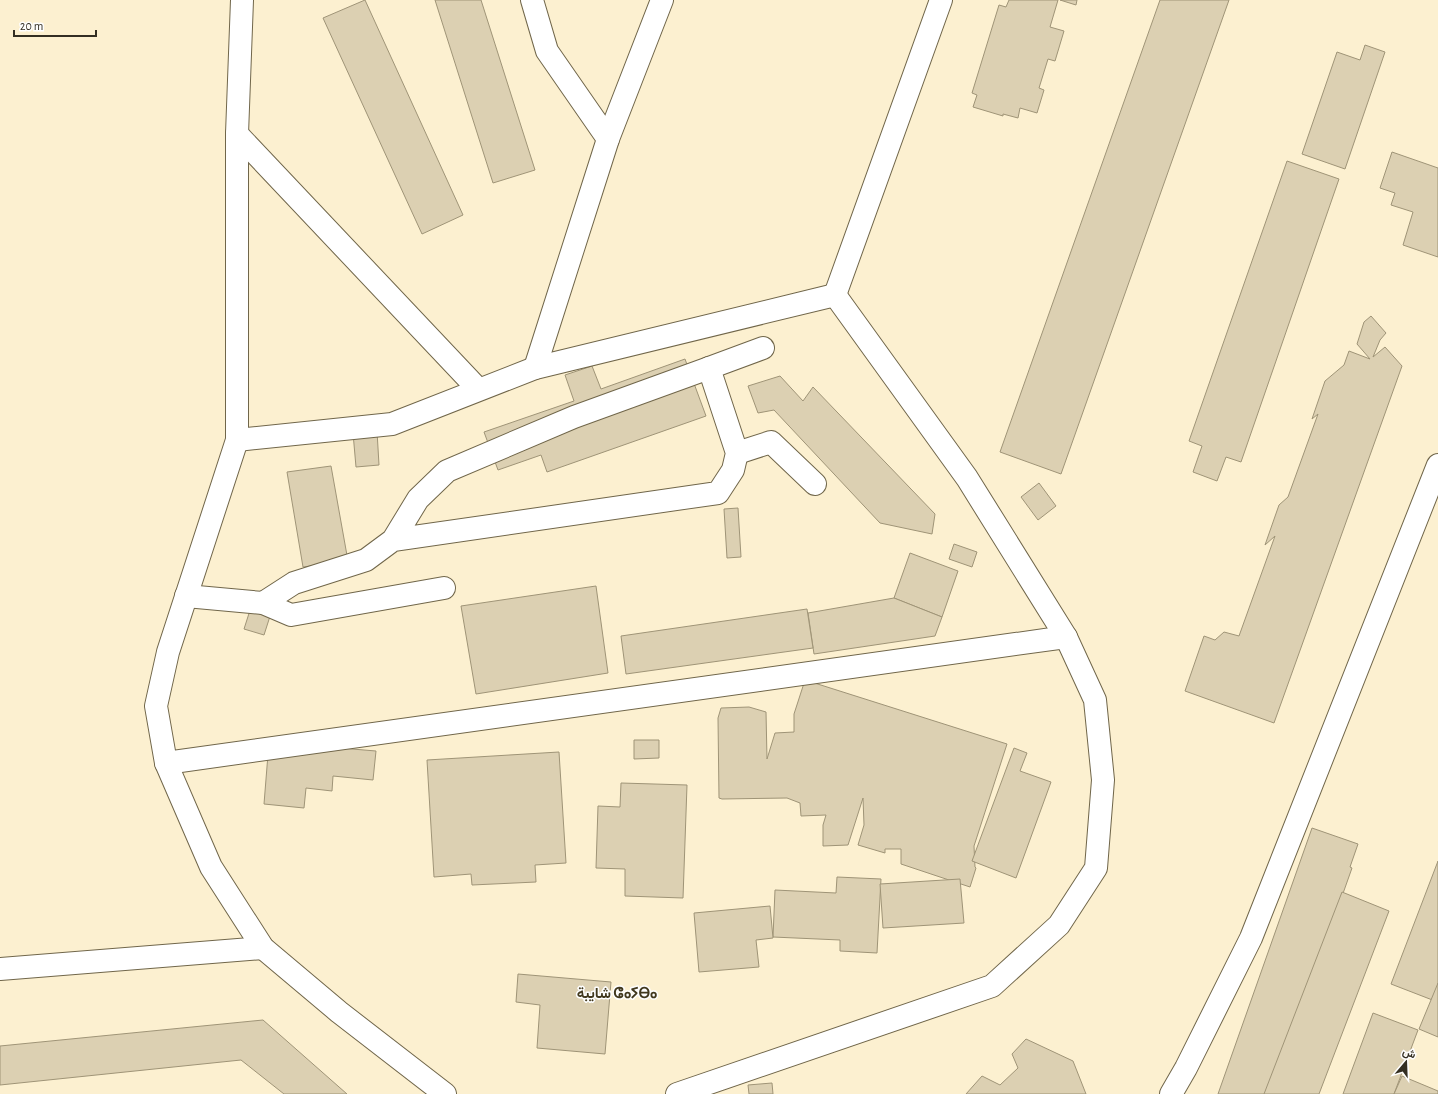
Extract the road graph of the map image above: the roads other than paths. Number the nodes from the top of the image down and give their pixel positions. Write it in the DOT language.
graph roads {
  1 [pos="242,0"];
  2 [pos="532,0"];
  3 [pos="662,0"];
  4 [pos="942,0"];
  5 [pos="237,134"];
  6 [pos="608,139"];
  7 [pos="835,295"];
  8 [pos="763,348"];
  9 [pos="535,368"];
  10 [pos="709,368"];
  11 [pos="478,389"];
  12 [pos="237,440"];
  13 [pos="737,453"];
  14 [pos="1438,465"];
  15 [pos="815,484"];
  16 [pos="393,540"];
  17 [pos="444,588"];
  18 [pos="186,596"];
  19 [pos="263,603"];
  20 [pos="1066,637"];
  21 [pos="166,763"];
  22 [pos="263,948"];
  23 [pos="0,969"];
  24 [pos="445,1094"];
  25 [pos="676,1094"];
  26 [pos="1171,1094"];
  1 -- 5 [label="street"];
  2 -- 6 [label="street"];
  3 -- 6 [label="street"];
  4 -- 7 [label="street"];
  5 -- 11 [label="street"];
  5 -- 12 [label="street"];
  6 -- 9 [label="street"];
  7 -- 9 [label="street"];
  7 -- 20 [label="street"];
  8 -- 10 [label="street"];
  9 -- 11 [label="street"];
  10 -- 13 [label="street"];
  10 -- 16 [label="street"];
  11 -- 12 [label="street"];
  12 -- 18 [label="street"];
  13 -- 15 [label="street"];
  13 -- 16 [label="street"];
  14 -- 26 [label="street"];
  16 -- 19 [label="street"];
  17 -- 19 [label="street"];
  18 -- 19 [label="street"];
  18 -- 21 [label="street"];
  20 -- 21 [label="street"];
  20 -- 25 [label="street"];
  21 -- 22 [label="street"];
  22 -- 23 [label="street"];
  22 -- 24 [label="street"];
}
